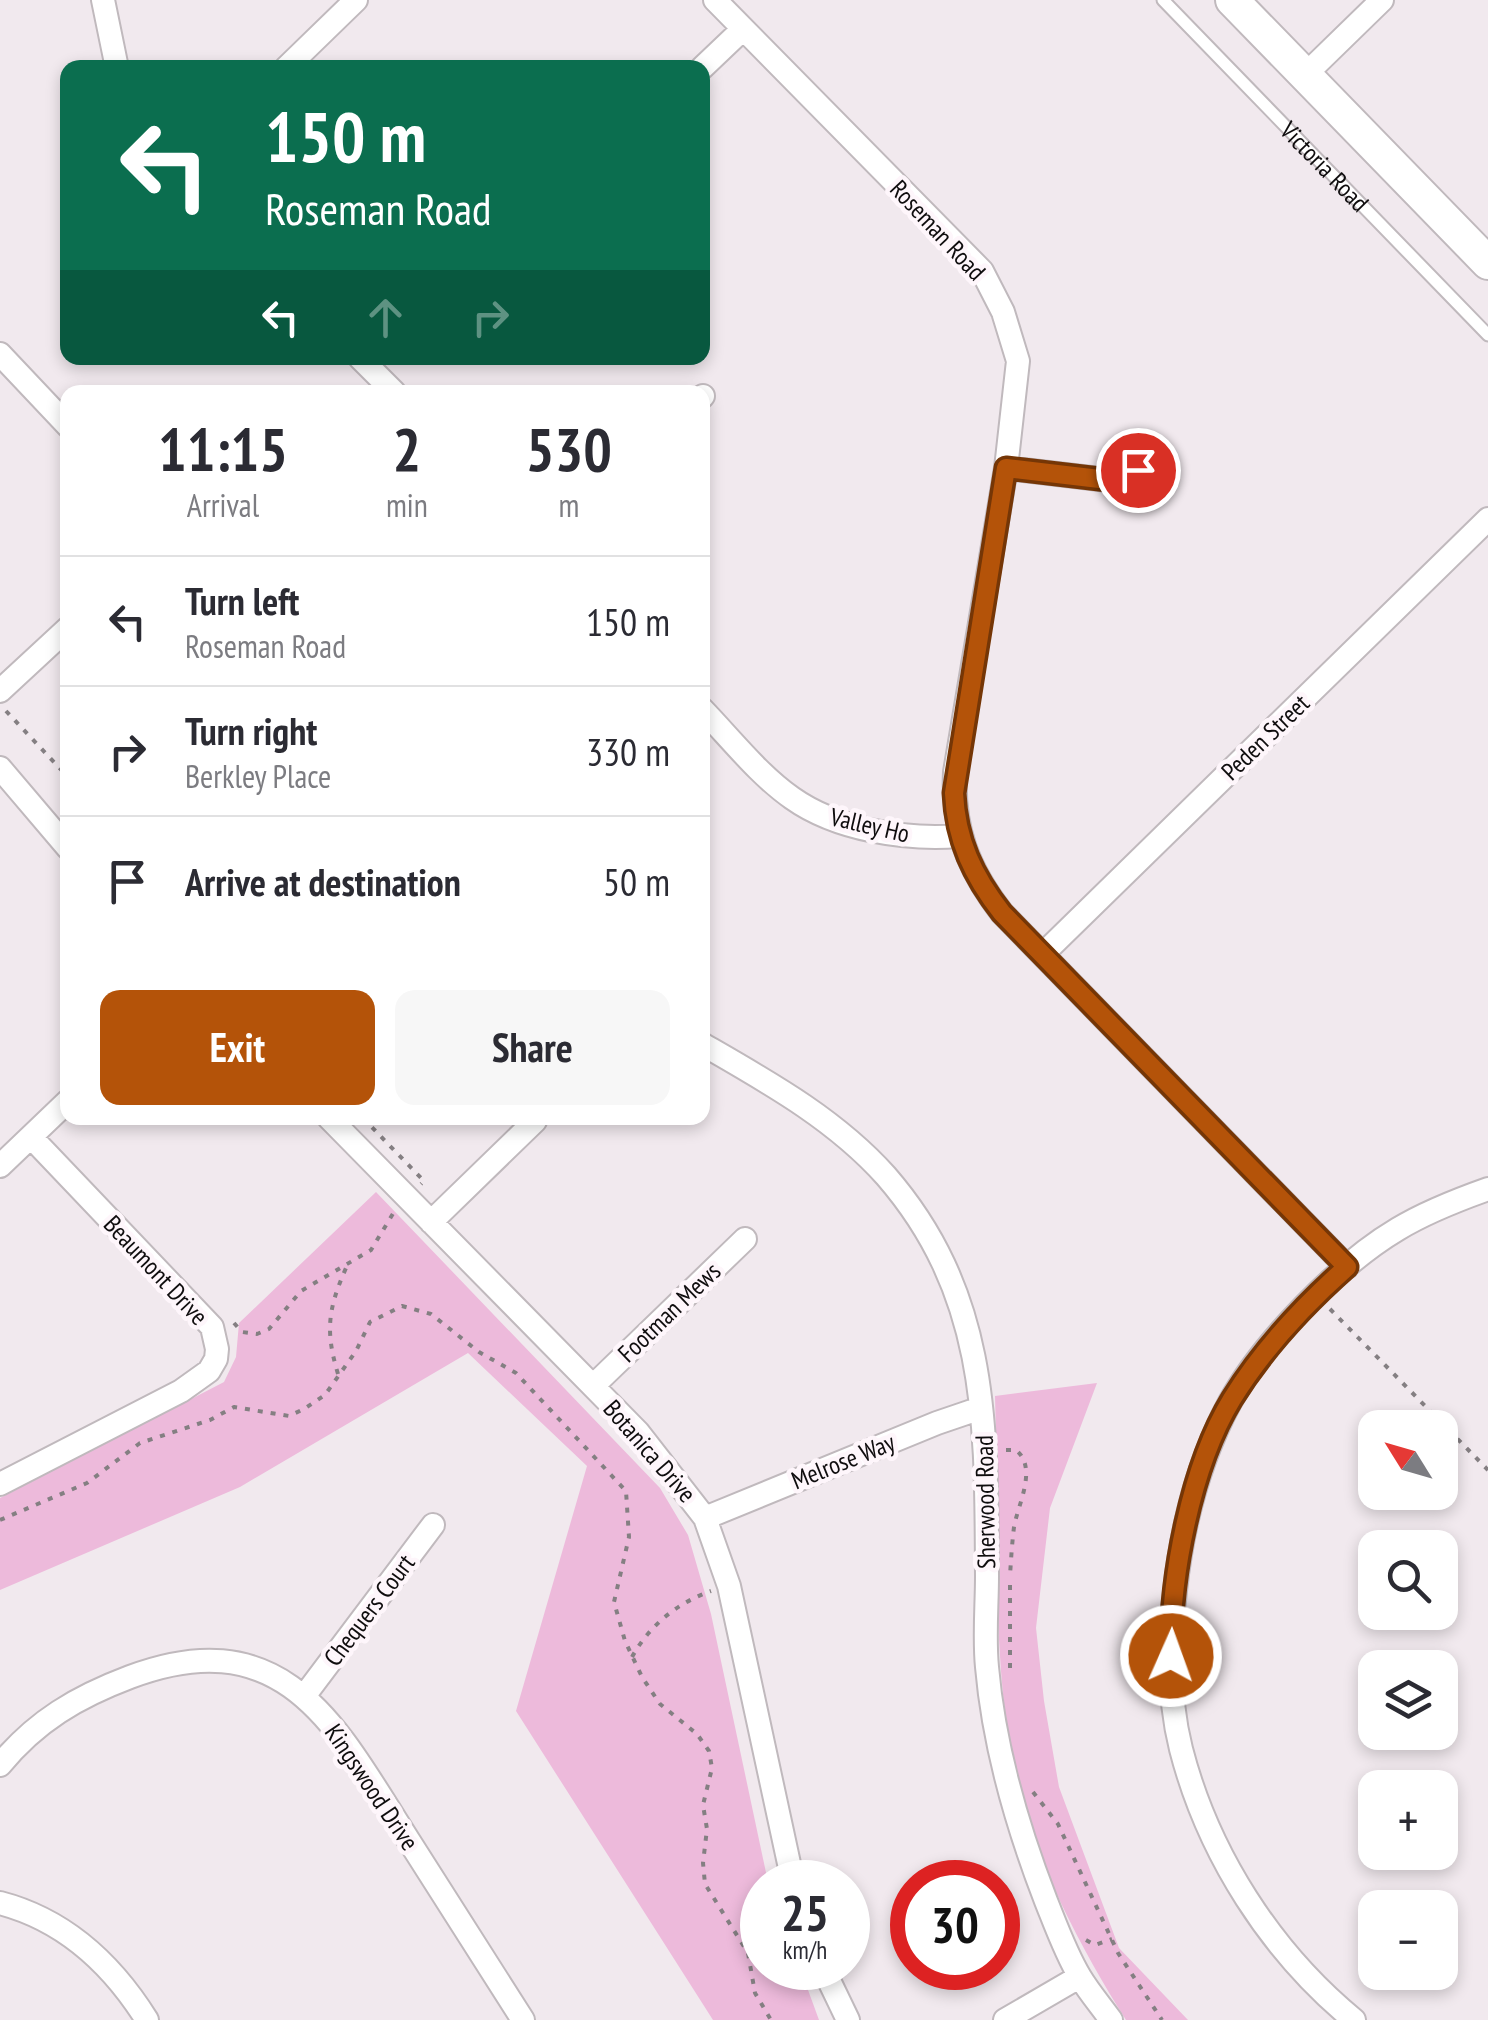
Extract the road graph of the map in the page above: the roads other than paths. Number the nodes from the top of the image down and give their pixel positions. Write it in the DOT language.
graph roads {
  1 [pos="104,0"];
  2 [pos="356,0"];
  3 [pos="715,0"];
  4 [pos="1163,0"];
  5 [pos="1232,0"];
  6 [pos="1256,0"];
  7 [pos="1382,0"];
  8 [pos="743,29"];
  9 [pos="115,60"];
  10 [pos="294,60"];
  11 [pos="710,60"];
  12 [pos="1312,69"];
  13 [pos="1488,238"];
  14 [pos="1488,263"];
  15 [pos="1488,335"];
  16 [pos="0,354"];
  17 [pos="367,365"];
  18 [pos="387,385"];
  19 [pos="60,418"];
  20 [pos="1006,468"];
  21 [pos="1138,470"];
  22 [pos="1488,519"];
  23 [pos="60,635"];
  24 [pos="0,691"];
  25 [pos="710,718"];
  26 [pos="0,768"];
  27 [pos="958,836"];
  28 [pos="60,839"];
  29 [pos="1042,954"];
  30 [pos="710,1049"];
  31 [pos="60,1109"];
  32 [pos="336,1125"];
  33 [pos="530,1125"];
  34 [pos="31,1137"];
  35 [pos="0,1166"];
  36 [pos="1488,1189"];
  37 [pos="430,1222"];
  38 [pos="745,1240"];
  39 [pos="1347,1267"];
  40 [pos="592,1386"];
  41 [pos="981,1408"];
  42 [pos="0,1484"];
  43 [pos="705,1518"];
  44 [pos="433,1525"];
  45 [pos="305,1695"];
  46 [pos="0,1765"];
  47 [pos="788,1860"];
  48 [pos="0,1903"];
  49 [pos="1079,1976"];
  50 [pos="834,1990"];
  51 [pos="147,2020"];
  52 [pos="523,2020"];
  53 [pos="848,2020"];
  54 [pos="1005,2020"];
  55 [pos="1111,2020"];
  56 [pos="1354,2020"];
  1 -- 9 [label="street"];
  2 -- 10 [label="street"];
  3 -- 8 [label="street, Roseman Road"];
  4 -- 15 [label="lane, Victoria Road"];
  5 -- 12 [label="main road, Victoria Road"];
  6 -- 12 [label="main road, Victoria Road"];
  7 -- 12 [label="street"];
  8 -- 11 [label="street"];
  8 -- 20 [label="street, Roseman Road"];
  12 -- 13 [label="main road, Victoria Road"];
  12 -- 14 [label="main road, Victoria Road"];
  16 -- 19 [label="street"];
  17 -- 18 [label="street"];
  20 -- 21 [label="street"];
  20 -- 27 [label="street, Roseman Road"];
  22 -- 29 [label="street, Peden Street"];
  23 -- 24 [label="street"];
  25 -- 27 [label="street, Valley Ho"];
  26 -- 28 [label="street"];
  27 -- 29 [label="street, Roseman Road"];
  29 -- 39 [label="street, Roseman Road"];
  30 -- 41 [label="street, Sherwood Road"];
  31 -- 34 [label="street"];
  32 -- 37 [label="street, Botanica Drive"];
  33 -- 37 [label="street"];
  34 -- 35 [label="street"];
  34 -- 42 [label="street, Beaumont Drive"];
  36 -- 39 [label="street"];
  37 -- 40 [label="street, Botanica Drive"];
  38 -- 40 [label="street, Footman Mews"];
  39 -- 56 [label="street"];
  40 -- 43 [label="street, Botanica Drive"];
  41 -- 43 [label="street, Melrose Way"];
  41 -- 49 [label="street, Sherwood Road"];
  43 -- 47 [label="street, Botanica Drive"];
  44 -- 45 [label="street, Chequers Court"];
  45 -- 46 [label="street, Kingswood Drive"];
  45 -- 52 [label="street, Kingswood Drive"];
  48 -- 51 [label="street"];
  49 -- 54 [label="street"];
  49 -- 55 [label="street, Sherwood Road"];
  50 -- 53 [label="street"];
}
